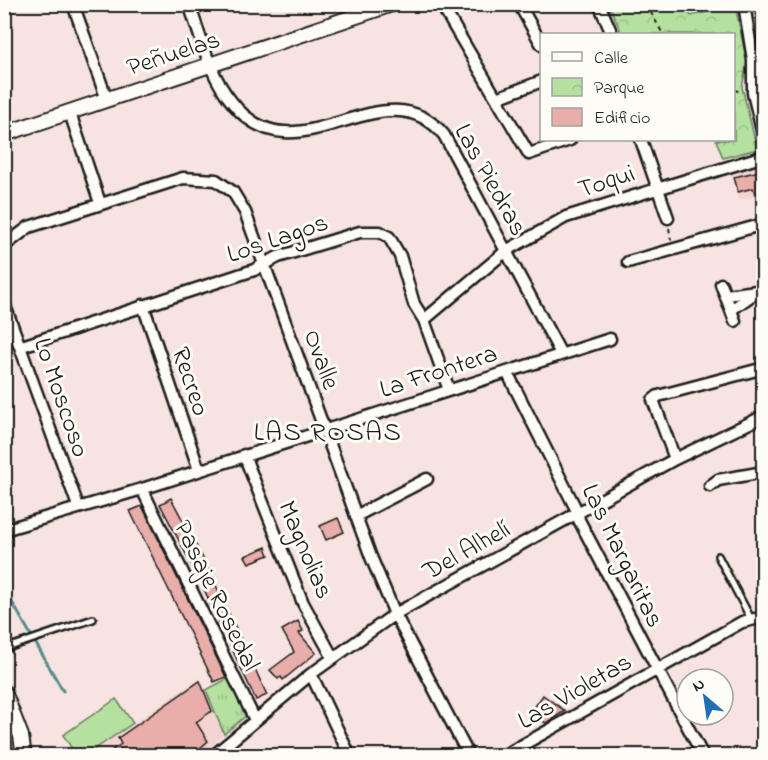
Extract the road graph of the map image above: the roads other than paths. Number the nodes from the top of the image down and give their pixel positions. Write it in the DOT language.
graph roads {
  1 [pos="74,4"];
  2 [pos="189,4"];
  3 [pos="392,4"];
  4 [pos="441,4"];
  5 [pos="519,4"];
  6 [pos="599,4"];
  7 [pos="744,4"];
  8 [pos="612,33"];
  9 [pos="540,41"];
  10 [pos="211,66"];
  11 [pos="540,82"];
  12 [pos="496,98"];
  13 [pos="107,100"];
  14 [pos="70,113"];
  15 [pos="4,134"];
  16 [pos="764,139"];
  17 [pos="567,141"];
  18 [pos="641,141"];
  19 [pos="764,156"];
  20 [pos="658,187"];
  21 [pos="100,203"];
  22 [pos="668,218"];
  23 [pos="764,224"];
  24 [pos="4,246"];
  25 [pos="506,251"];
  26 [pos="628,262"];
  27 [pos="265,264"];
  28 [pos="721,284"];
  29 [pos="761,291"];
  30 [pos="726,295"];
  31 [pos="4,303"];
  32 [pos="143,305"];
  33 [pos="424,320"];
  34 [pos="16,330"];
  35 [pos="4,336"];
  36 [pos="610,339"];
  37 [pos="22,346"];
  38 [pos="561,354"];
  39 [pos="764,368"];
  40 [pos="507,372"];
  41 [pos="449,390"];
  42 [pos="764,416"];
  43 [pos="324,430"];
  44 [pos="244,455"];
  45 [pos="675,459"];
  46 [pos="199,471"];
  47 [pos="764,472"];
  48 [pos="427,479"];
  49 [pos="710,486"];
  50 [pos="142,489"];
  51 [pos="78,506"];
  52 [pos="578,513"];
  53 [pos="356,516"];
  54 [pos="4,530"];
  55 [pos="718,556"];
  56 [pos="395,614"];
  57 [pos="764,616"];
  58 [pos="93,619"];
  59 [pos="752,619"];
  60 [pos="4,649"];
  61 [pos="333,658"];
  62 [pos="657,668"];
  63 [pos="311,674"];
  64 [pos="4,692"];
  65 [pos="255,720"];
  66 [pos="24,756"];
  67 [pos="213,756"];
  68 [pos="350,756"];
  69 [pos="469,756"];
  70 [pos="503,756"];
  71 [pos="703,756"];
  1 -- 13 [label="street"];
  2 -- 10 [label="street, Las Piedras"];
  3 -- 10 [label="street, Peñuelas"];
  4 -- 12 [label="street"];
  5 -- 9 [label="street"];
  6 -- 8 [label="street"];
  7 -- 16 [label="street"];
  10 -- 13 [label="street, Peñuelas"];
  10 -- 25 [label="street, Las Piedras"];
  11 -- 12 [label="street"];
  12 -- 17 [label="street"];
  13 -- 14 [label="street, Peñuelas"];
  14 -- 15 [label="street, Peñuelas"];
  14 -- 21 [label="street"];
  18 -- 20 [label="street"];
  19 -- 20 [label="street, Toqui"];
  20 -- 22 [label="street"];
  20 -- 25 [label="street, Toqui"];
  21 -- 24 [label="street"];
  21 -- 27 [label="street, Ovalle"];
  23 -- 26 [label="street"];
  25 -- 33 [label="street, Toqui"];
  25 -- 38 [label="street, Las Piedras"];
  27 -- 32 [label="street, Los Lagos"];
  27 -- 33 [label="street, Los Lagos"];
  27 -- 43 [label="street, Ovalle"];
  28 -- 30 [label="street"];
  29 -- 30 [label="street"];
  29 -- 30 [label="street"];
  31 -- 34 [label="street, Lo Moscoso"];
  32 -- 37 [label="street, Los Lagos"];
  32 -- 46 [label="street, Recreo"];
  33 -- 41 [label="street, Los Lagos"];
  34 -- 35 [label="lane"];
  34 -- 37 [label="street, Lo Moscoso"];
  36 -- 38 [label="street, La Frontera"];
  37 -- 51 [label="street, Lo Moscoso"];
  38 -- 40 [label="street, La Frontera"];
  39 -- 45 [label="street"];
  40 -- 41 [label="street, La Frontera"];
  40 -- 52 [label="street, Las Margaritas"];
  41 -- 43 [label="street, La Frontera"];
  42 -- 45 [label="street, Del Alhelí"];
  43 -- 44 [label="street, La Frontera"];
  43 -- 53 [label="street, Ovalle"];
  44 -- 46 [label="street, La Frontera"];
  44 -- 61 [label="street, Magnolias"];
  45 -- 52 [label="street, Del Alhelí"];
  46 -- 50 [label="street, La Frontera"];
  47 -- 49 [label="street"];
  48 -- 53 [label="street"];
  50 -- 51 [label="street, La Frontera"];
  50 -- 65 [label="street, Pasaje Rosedal"];
  51 -- 54 [label="street, La Frontera"];
  52 -- 56 [label="street, Del Alhelí"];
  52 -- 62 [label="street, Las Margaritas"];
  53 -- 56 [label="street, Ovalle"];
  55 -- 59 [label="lane"];
  56 -- 61 [label="street, Del Alhelí"];
  56 -- 69 [label="street, Ovalle"];
  57 -- 59 [label="street, Las Violetas"];
  58 -- 60 [label="lane"];
  59 -- 62 [label="street, Las Violetas"];
  61 -- 63 [label="street, Del Alhelí"];
  62 -- 70 [label="street, Las Violetas"];
  62 -- 71 [label="street, Las Margaritas"];
  63 -- 65 [label="street, Del Alhelí"];
  63 -- 68 [label="street"];
  64 -- 66 [label="street"];
  65 -- 67 [label="street, Del Alhelí"];
}
